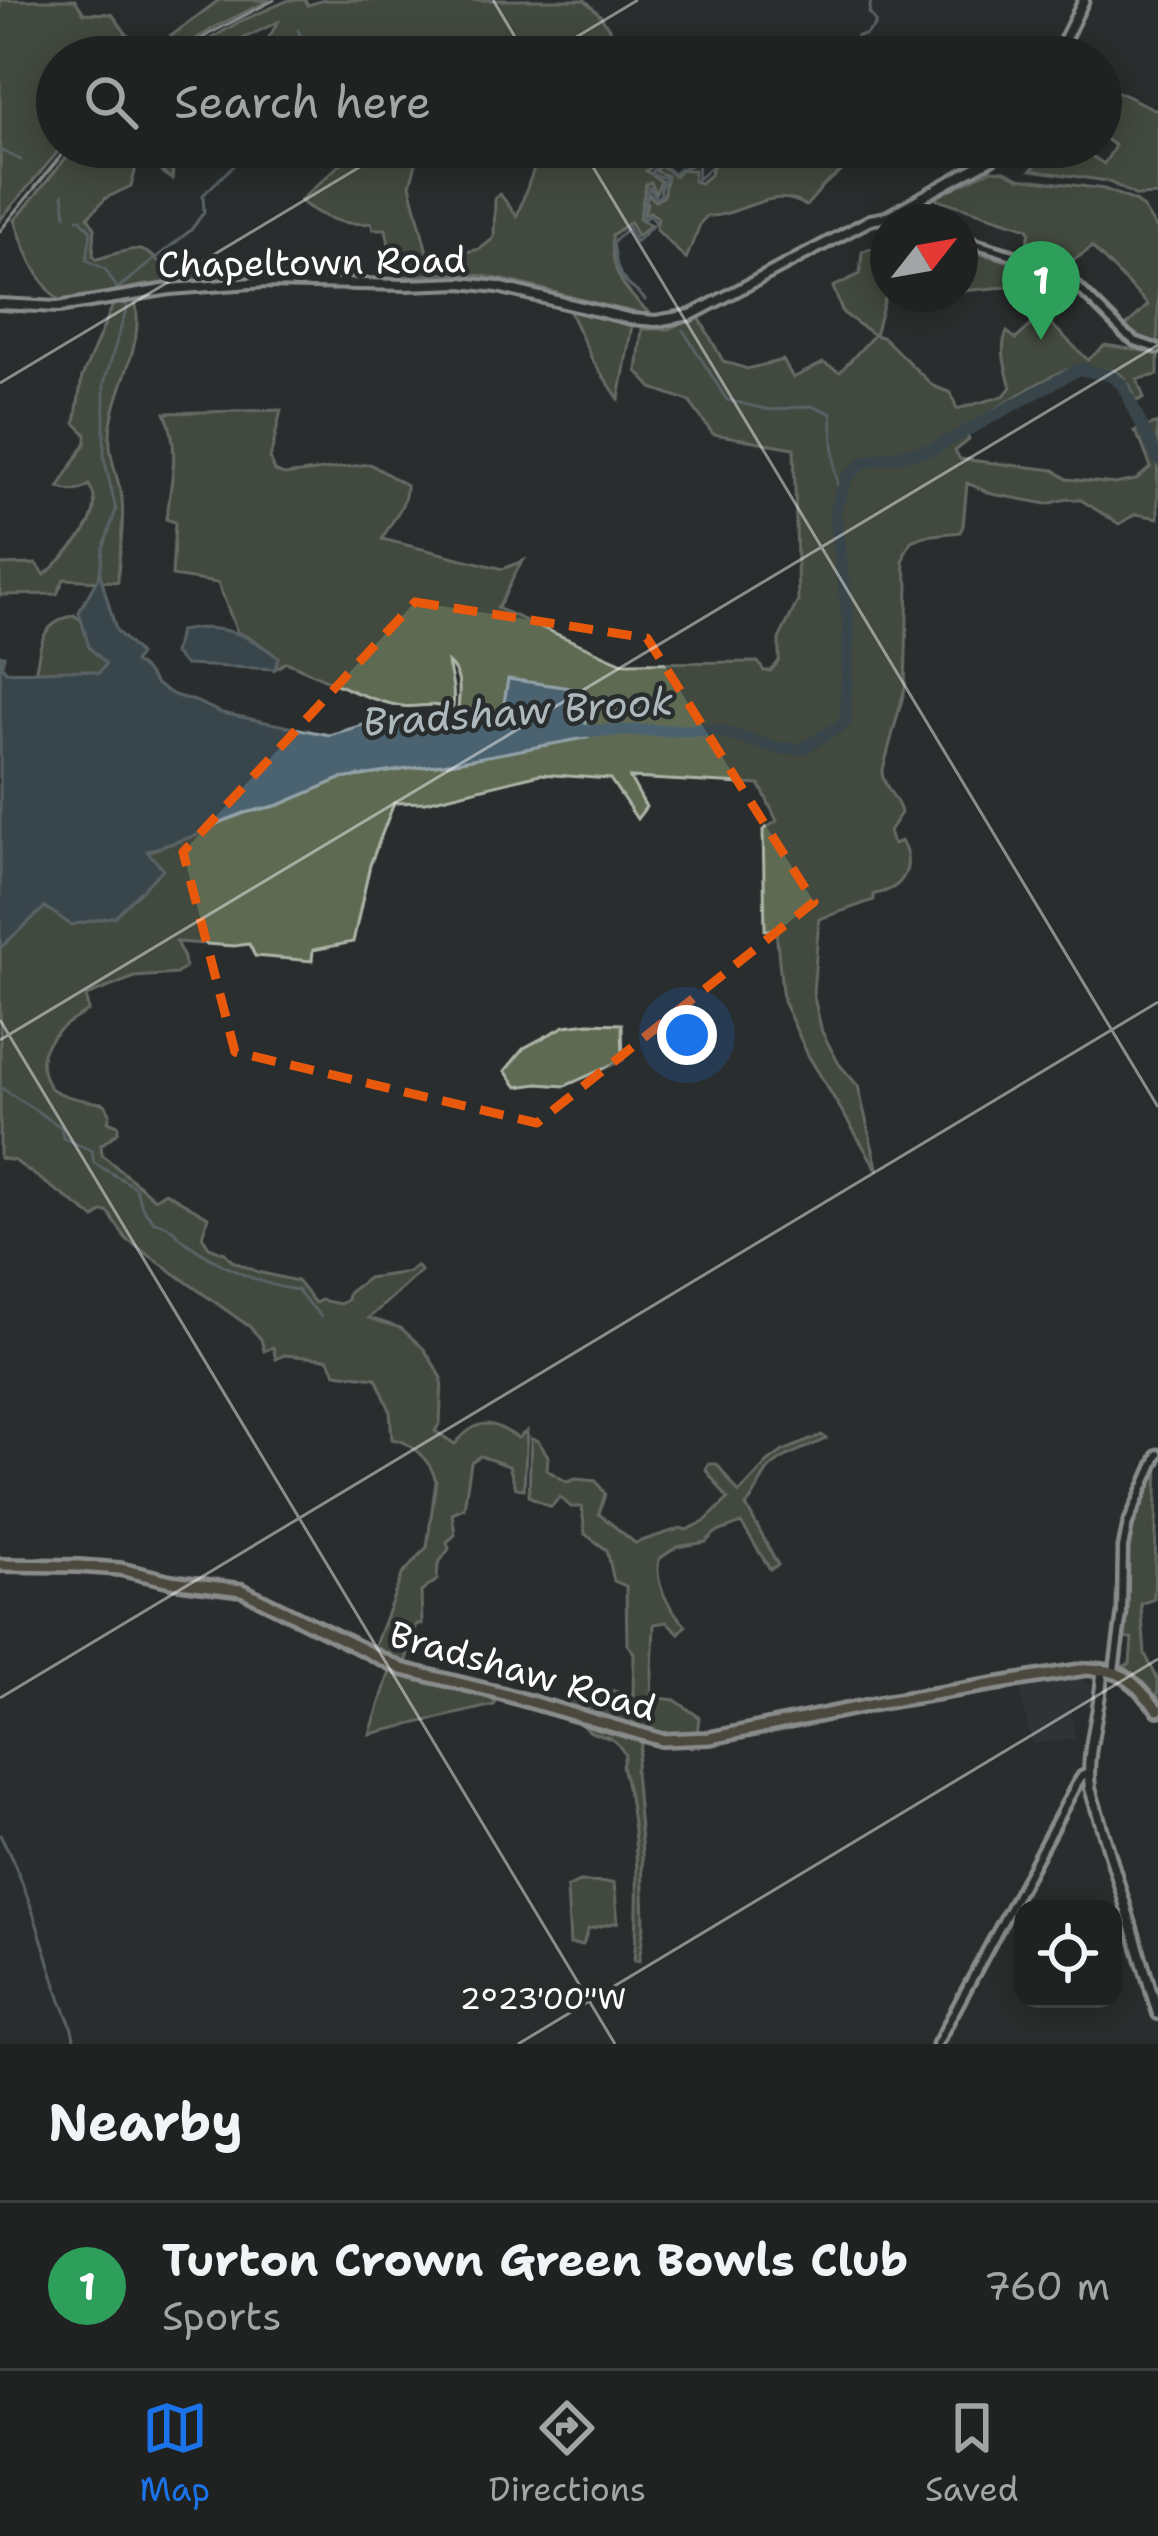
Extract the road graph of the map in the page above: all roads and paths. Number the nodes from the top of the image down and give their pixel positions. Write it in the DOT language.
graph roads {
  1 [pos="1084,0"];
  2 [pos="1066,36"];
  3 [pos="975,168"];
  4 [pos="910,204"];
  5 [pos="870,220"];
  6 [pos="978,244"];
  7 [pos="0,304"];
  8 [pos="1158,349"];
  9 [pos="1158,1454"];
  10 [pos="0,1565"];
  11 [pos="1108,1670"];
  12 [pos="1158,1710"];
  13 [pos="1088,1773"];
  14 [pos="1158,2014"];
  15 [pos="938,2044"];
  1 -- 2 [label="main road"];
  3 -- 4 [label="main road, Chapeltown Road"];
  5 -- 7 [label="main road, Chapeltown Road"];
  6 -- 8 [label="street"];
  9 -- 11 [label="street"];
  10 -- 11 [label="main road, Bradshaw Road"];
  11 -- 12 [label="main road"];
  11 -- 13 [label="main road"];
  13 -- 14 [label="main road"];
  13 -- 15 [label="street"];
}
